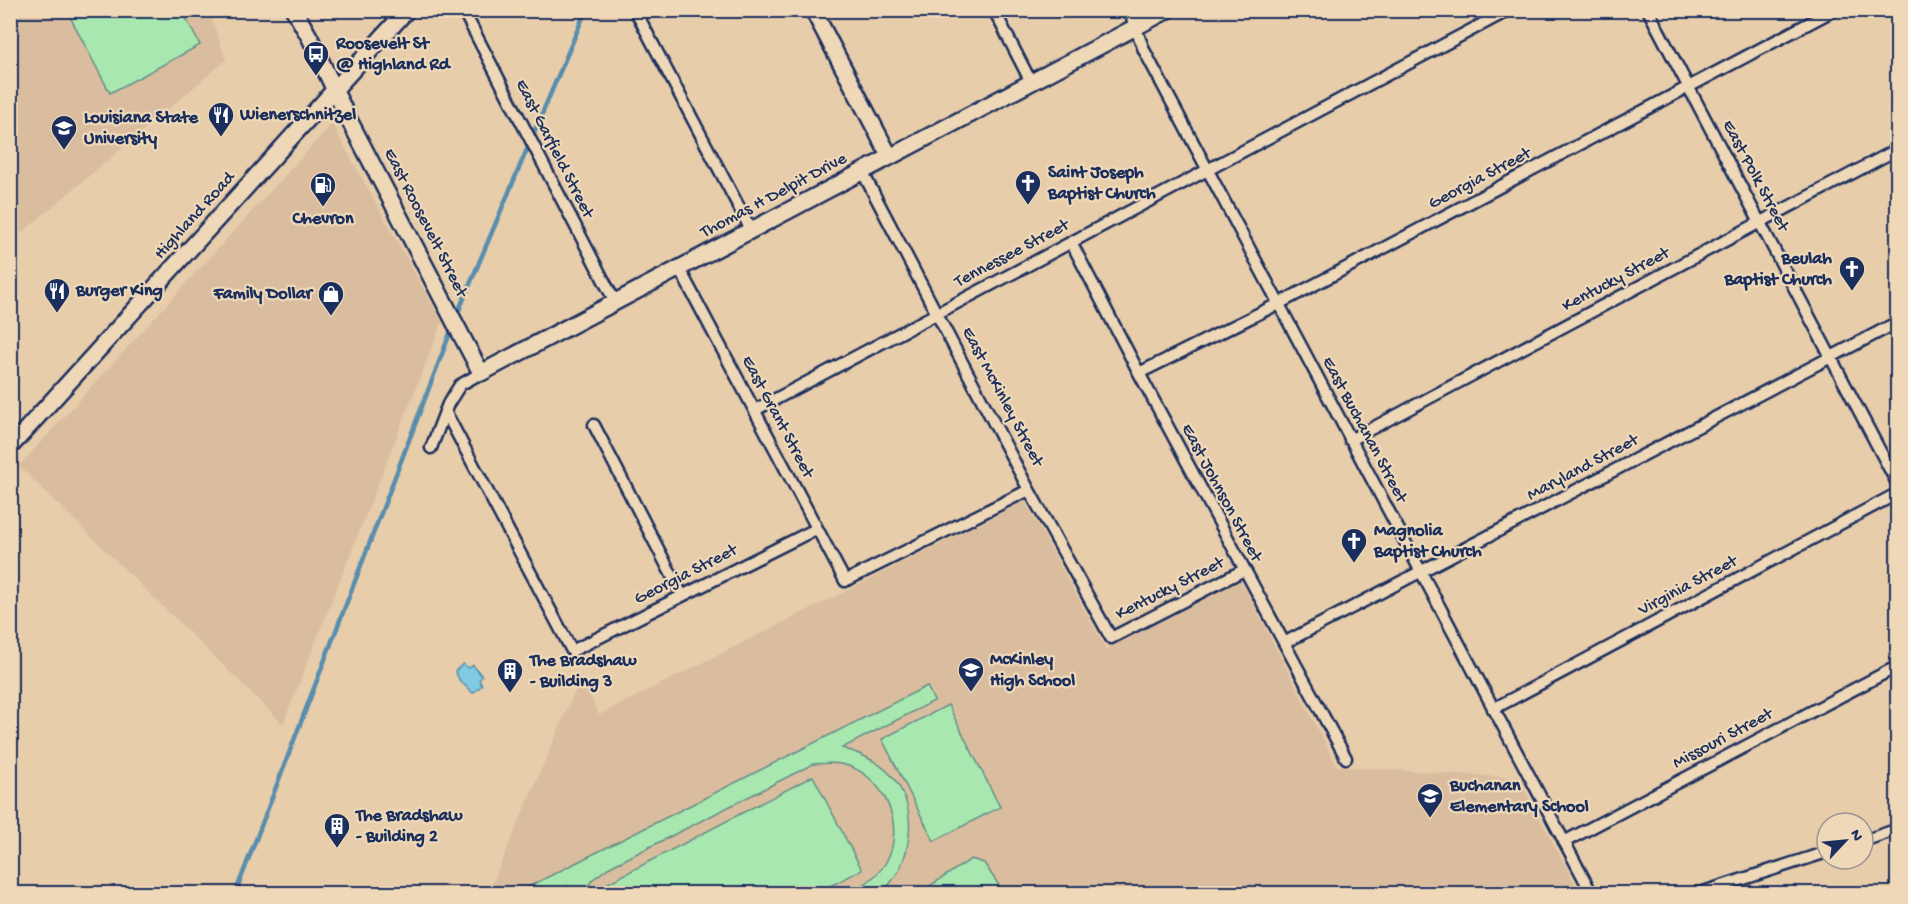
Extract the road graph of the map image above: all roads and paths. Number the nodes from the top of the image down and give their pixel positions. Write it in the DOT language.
graph roads {
  1 [pos="294,10"];
  2 [pos="407,10"];
  3 [pos="463,10"];
  4 [pos="635,10"];
  5 [pos="813,10"];
  6 [pos="994,10"];
  7 [pos="1130,10"];
  8 [pos="1168,10"];
  9 [pos="1509,10"];
  10 [pos="1648,10"];
  11 [pos="1834,10"];
  12 [pos="1136,27"];
  13 [pos="1031,82"];
  14 [pos="1689,88"];
  15 [pos="335,90"];
  16 [pos="1898,149"];
  17 [pos="890,157"];
  18 [pos="1207,169"];
  19 [pos="862,171"];
  20 [pos="1761,222"];
  21 [pos="751,230"];
  22 [pos="1071,242"];
  23 [pos="679,268"];
  24 [pos="615,302"];
  25 [pos="1278,304"];
  26 [pos="936,312"];
  27 [pos="1898,322"];
  28 [pos="1830,358"];
  29 [pos="481,373"];
  30 [pos="1139,373"];
  31 [pos="755,410"];
  32 [pos="445,411"];
  33 [pos="594,425"];
  34 [pos="1350,440"];
  35 [pos="10,447"];
  36 [pos="431,448"];
  37 [pos="1898,485"];
  38 [pos="1029,490"];
  39 [pos="1898,493"];
  40 [pos="816,529"];
  41 [pos="1244,570"];
  42 [pos="1420,572"];
  43 [pos="682,595"];
  44 [pos="1110,638"];
  45 [pos="1284,643"];
  46 [pos="1898,666"];
  47 [pos="1493,708"];
  48 [pos="1346,758"];
  49 [pos="1898,829"];
  50 [pos="1875,837"];
  51 [pos="1564,842"];
  52 [pos="1815,856"];
  53 [pos="1592,894"];
  54 [pos="1697,894"];
  1 -- 15 [label="main road, East Roosevelt Street"];
  2 -- 15 [label="main road, Highland Road"];
  3 -- 24 [label="street, East Garfield Street"];
  4 -- 21 [label="street"];
  5 -- 17 [label="main road"];
  6 -- 13 [label="street"];
  7 -- 12 [label="street, East Buchanan Street"];
  8 -- 12 [label="main road, Thomas H Delpit Drive"];
  9 -- 18 [label="street, Tennessee Street"];
  10 -- 14 [label="street, East Polk Street"];
  11 -- 14 [label="street, Georgia Street"];
  12 -- 13 [label="main road, Thomas H Delpit Drive"];
  12 -- 18 [label="street, East Buchanan Street"];
  13 -- 17 [label="main road, Thomas H Delpit Drive"];
  14 -- 20 [label="street, East Polk Street"];
  14 -- 25 [label="street, Georgia Street"];
  15 -- 29 [label="main road, East Roosevelt Street"];
  15 -- 35 [label="main road, Highland Road"];
  16 -- 20 [label="street, Kentucky Street"];
  17 -- 19 [label="main road, Thomas H Delpit Drive"];
  18 -- 22 [label="street, Tennessee Street"];
  18 -- 25 [label="street, East Buchanan Street"];
  19 -- 21 [label="main road, Thomas H Delpit Drive"];
  19 -- 26 [label="street, East McKinley Street"];
  20 -- 28 [label="street, East Polk Street"];
  20 -- 34 [label="street, Kentucky Street"];
  21 -- 23 [label="main road, Thomas H Delpit Drive"];
  22 -- 26 [label="street, Tennessee Street"];
  22 -- 30 [label="street, East Johnson Street"];
  23 -- 24 [label="main road, Thomas H Delpit Drive"];
  23 -- 31 [label="street, East Grant Street"];
  24 -- 29 [label="main road, Thomas H Delpit Drive"];
  25 -- 30 [label="street, Georgia Street"];
  25 -- 34 [label="street, East Buchanan Street"];
  26 -- 31 [label="street, Tennessee Street"];
  26 -- 38 [label="street, East McKinley Street"];
  27 -- 28 [label="street, Maryland Street"];
  28 -- 37 [label="street, East Polk Street"];
  28 -- 42 [label="street, Maryland Street"];
  29 -- 32 [label="street, Thomas H Delpit Drive"];
  30 -- 41 [label="street, East Johnson Street"];
  31 -- 40 [label="street, East Grant Street"];
  32 -- 36 [label="street, Thomas H Delpit Drive"];
  32 -- 43 [label="street, Georgia Street"];
  33 -- 43 [label="street"];
  34 -- 42 [label="street, East Buchanan Street"];
  38 -- 40 [label="street, East Grant Street"];
  38 -- 44 [label="street, East McKinley Street"];
  39 -- 47 [label="street, Virginia Street"];
  40 -- 43 [label="street, Georgia Street"];
  41 -- 44 [label="street, Kentucky Street"];
  41 -- 45 [label="street, East Johnson Street"];
  42 -- 45 [label="street, Maryland Street"];
  42 -- 47 [label="street, East Buchanan Street"];
  45 -- 48 [label="street, East Johnson Street"];
  46 -- 51 [label="street, Missouri Street"];
  47 -- 51 [label="street, East Buchanan Street"];
  49 -- 50 [label="street"];
  51 -- 53 [label="street, East Buchanan Street"];
  52 -- 54 [label="street"];
}
